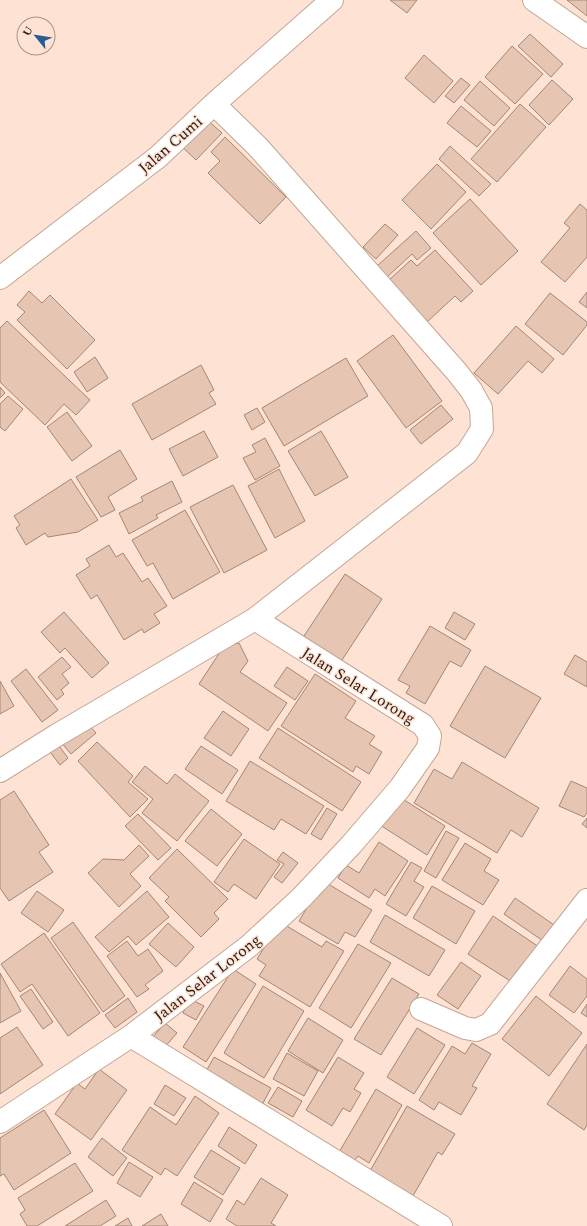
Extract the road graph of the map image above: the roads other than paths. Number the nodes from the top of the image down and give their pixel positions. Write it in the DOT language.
graph roads {
  1 [pos="332,0"];
  2 [pos="534,0"];
  3 [pos="587,37"];
  4 [pos="214,104"];
  5 [pos="0,278"];
  6 [pos="255,619"];
  7 [pos="0,771"];
  8 [pos="587,900"];
  9 [pos="421,1009"];
  10 [pos="131,1036"];
  11 [pos="0,1122"];
  12 [pos="441,1226"];
  1 -- 4 [label="street, Jalan Cumi"];
  2 -- 3 [label="street"];
  4 -- 5 [label="street, Jalan Cumi"];
  4 -- 6 [label="street"];
  6 -- 7 [label="street"];
  6 -- 10 [label="street, Jalan Selar Lorong"];
  8 -- 9 [label="street"];
  10 -- 11 [label="street, Jalan Selar Lorong"];
  10 -- 12 [label="street"];
}
